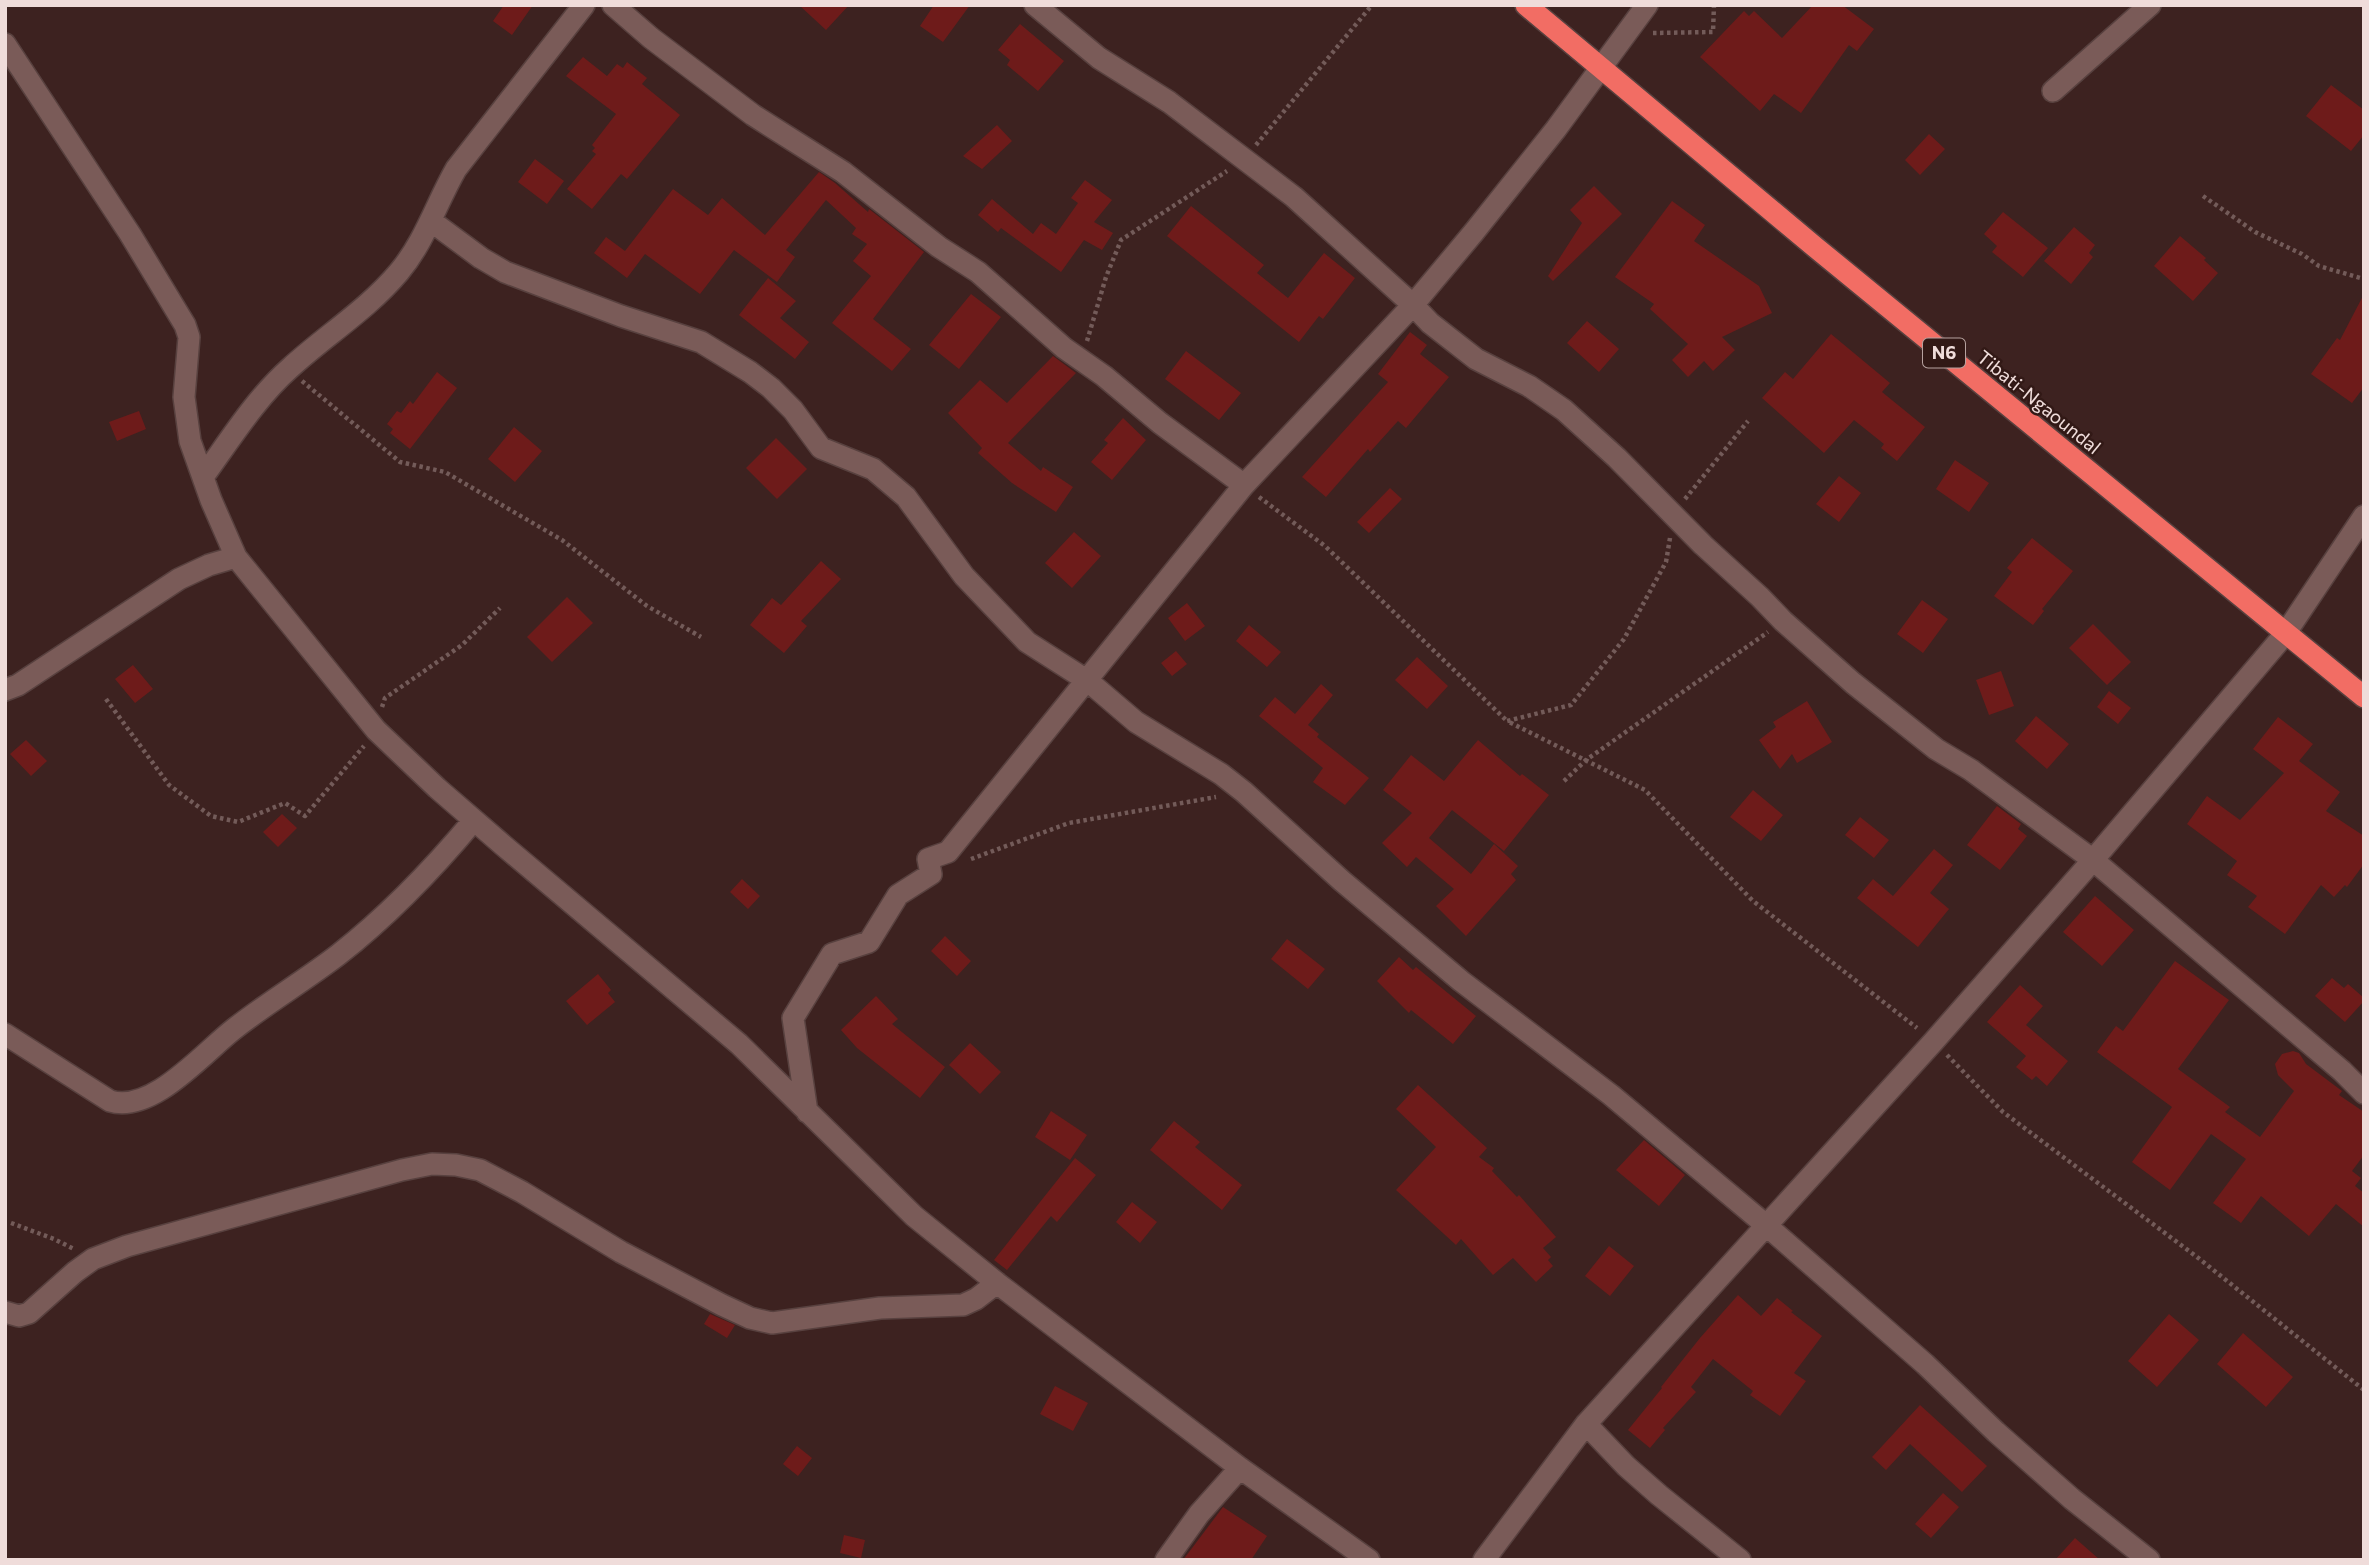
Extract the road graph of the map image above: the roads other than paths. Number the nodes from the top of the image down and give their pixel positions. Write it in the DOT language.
graph roads {
  1 [pos="584,5"];
  2 [pos="614,5"];
  3 [pos="1035,5"];
  4 [pos="1526,5"];
  5 [pos="1647,5"];
  6 [pos="2150,5"];
  7 [pos="5,44"];
  8 [pos="1600,67"];
  9 [pos="2053,91"];
  10 [pos="431,220"];
  11 [pos="1413,305"];
  12 [pos="203,477"];
  13 [pos="1244,485"];
  14 [pos="2364,516"];
  15 [pos="236,556"];
  16 [pos="2285,634"];
  17 [pos="1088,681"];
  18 [pos="5,691"];
  19 [pos="2364,697"];
  20 [pos="474,820"];
  21 [pos="2093,860"];
  22 [pos="5,1034"];
  23 [pos="2364,1093"];
  24 [pos="807,1112"];
  25 [pos="1767,1226"];
  26 [pos="997,1283"];
  27 [pos="5,1312"];
  28 [pos="1586,1424"];
  29 [pos="1240,1468"];
  30 [pos="1166,1560"];
  31 [pos="1369,1560"];
  32 [pos="1484,1560"];
  33 [pos="1740,1560"];
  34 [pos="2149,1560"];
  1 -- 10 [label="street"];
  2 -- 13 [label="street"];
  3 -- 11 [label="street"];
  4 -- 8 [label="highway, Tibati-Ngaoundal / N6"];
  5 -- 8 [label="street"];
  6 -- 9 [label="street"];
  7 -- 12 [label="street"];
  8 -- 11 [label="street"];
  8 -- 16 [label="highway, Tibati-Ngaoundal / N6"];
  10 -- 12 [label="street"];
  10 -- 17 [label="street"];
  11 -- 13 [label="street"];
  11 -- 21 [label="street"];
  12 -- 15 [label="street"];
  13 -- 17 [label="street"];
  14 -- 16 [label="street"];
  15 -- 18 [label="street"];
  15 -- 20 [label="street"];
  16 -- 19 [label="highway, Tibati-Ngaoundal / N6"];
  16 -- 21 [label="street"];
  17 -- 24 [label="street"];
  17 -- 25 [label="street"];
  20 -- 22 [label="street"];
  20 -- 24 [label="street"];
  21 -- 23 [label="street"];
  21 -- 25 [label="street"];
  24 -- 26 [label="street"];
  25 -- 28 [label="street"];
  25 -- 34 [label="street"];
  26 -- 27 [label="street"];
  26 -- 29 [label="street"];
  28 -- 32 [label="street"];
  28 -- 33 [label="street"];
  29 -- 30 [label="street"];
  29 -- 31 [label="street"];
}
